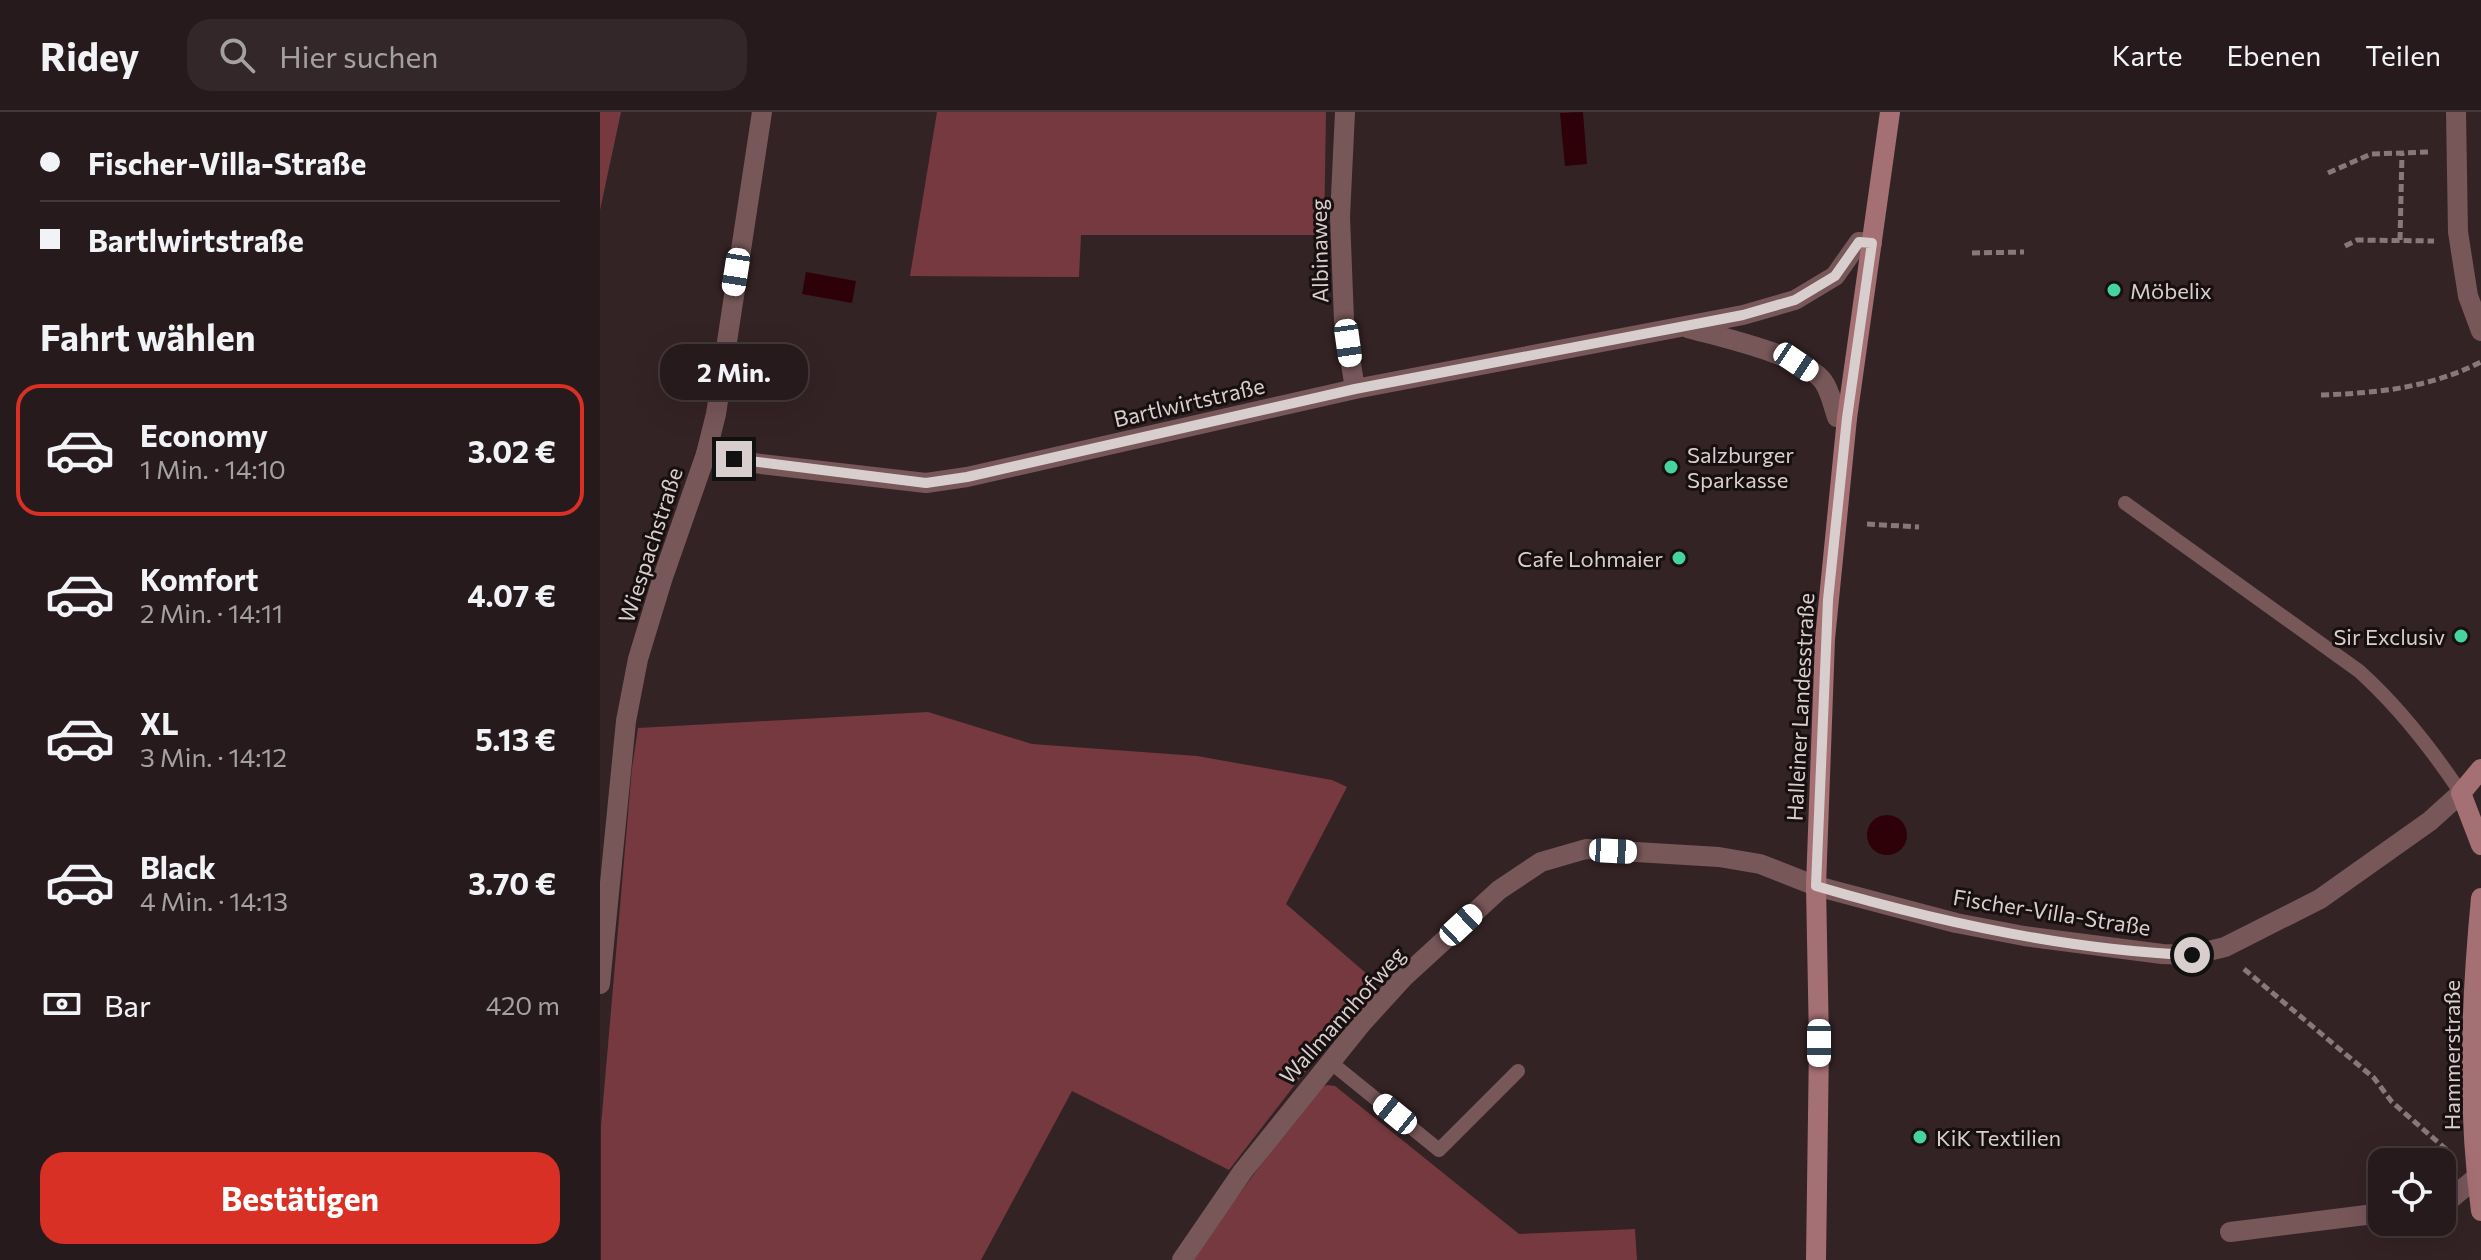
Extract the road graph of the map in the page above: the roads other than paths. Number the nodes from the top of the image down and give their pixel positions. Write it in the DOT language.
graph roads {
  1 [pos="762,112"];
  2 [pos="1345,112"];
  3 [pos="1890,112"];
  4 [pos="2456,112"];
  5 [pos="1872,243"];
  6 [pos="1680,326"];
  7 [pos="2481,331"];
  8 [pos="1355,389"];
  9 [pos="1847,418"];
  10 [pos="706,454"];
  11 [pos="2125,503"];
  12 [pos="2481,769"];
  13 [pos="2461,793"];
  14 [pos="2481,845"];
  15 [pos="1816,886"];
  16 [pos="2481,898"];
  17 [pos="600,984"];
  18 [pos="1329,1061"];
  19 [pos="1518,1071"];
  20 [pos="2477,1177"];
  21 [pos="2456,1194"];
  22 [pos="2481,1211"];
  23 [pos="2368,1215"];
  24 [pos="2230,1232"];
  25 [pos="1182,1260"];
  26 [pos="1816,1260"];
  1 -- 10 [label="street, Wiespachstraße"];
  2 -- 8 [label="street, Albinaweg"];
  3 -- 5 [label="main road, Halleiner Landesstraße"];
  4 -- 7 [label="street"];
  5 -- 6 [label="street, Bartlwirtstraße"];
  5 -- 9 [label="main road, Halleiner Landesstraße"];
  6 -- 8 [label="street, Bartlwirtstraße"];
  6 -- 9 [label="street, Bartlwirtstraße"];
  8 -- 10 [label="street, Bartlwirtstraße"];
  9 -- 15 [label="main road, Halleiner Landesstraße"];
  10 -- 17 [label="street, Wiespachstraße"];
  11 -- 13 [label="lane"];
  12 -- 13 [label="main road"];
  13 -- 14 [label="main road"];
  13 -- 15 [label="street, Fischer-Villa-Straße"];
  15 -- 18 [label="street, Wallmannhofweg"];
  15 -- 26 [label="main road, Halleiner Landesstraße"];
  16 -- 20 [label="main road, Hammerstraße"];
  18 -- 19 [label="lane"];
  18 -- 25 [label="street, Wallmannhofweg"];
  20 -- 21 [label="street"];
  20 -- 22 [label="main road, Hammerstraße"];
  23 -- 24 [label="street"];
}
